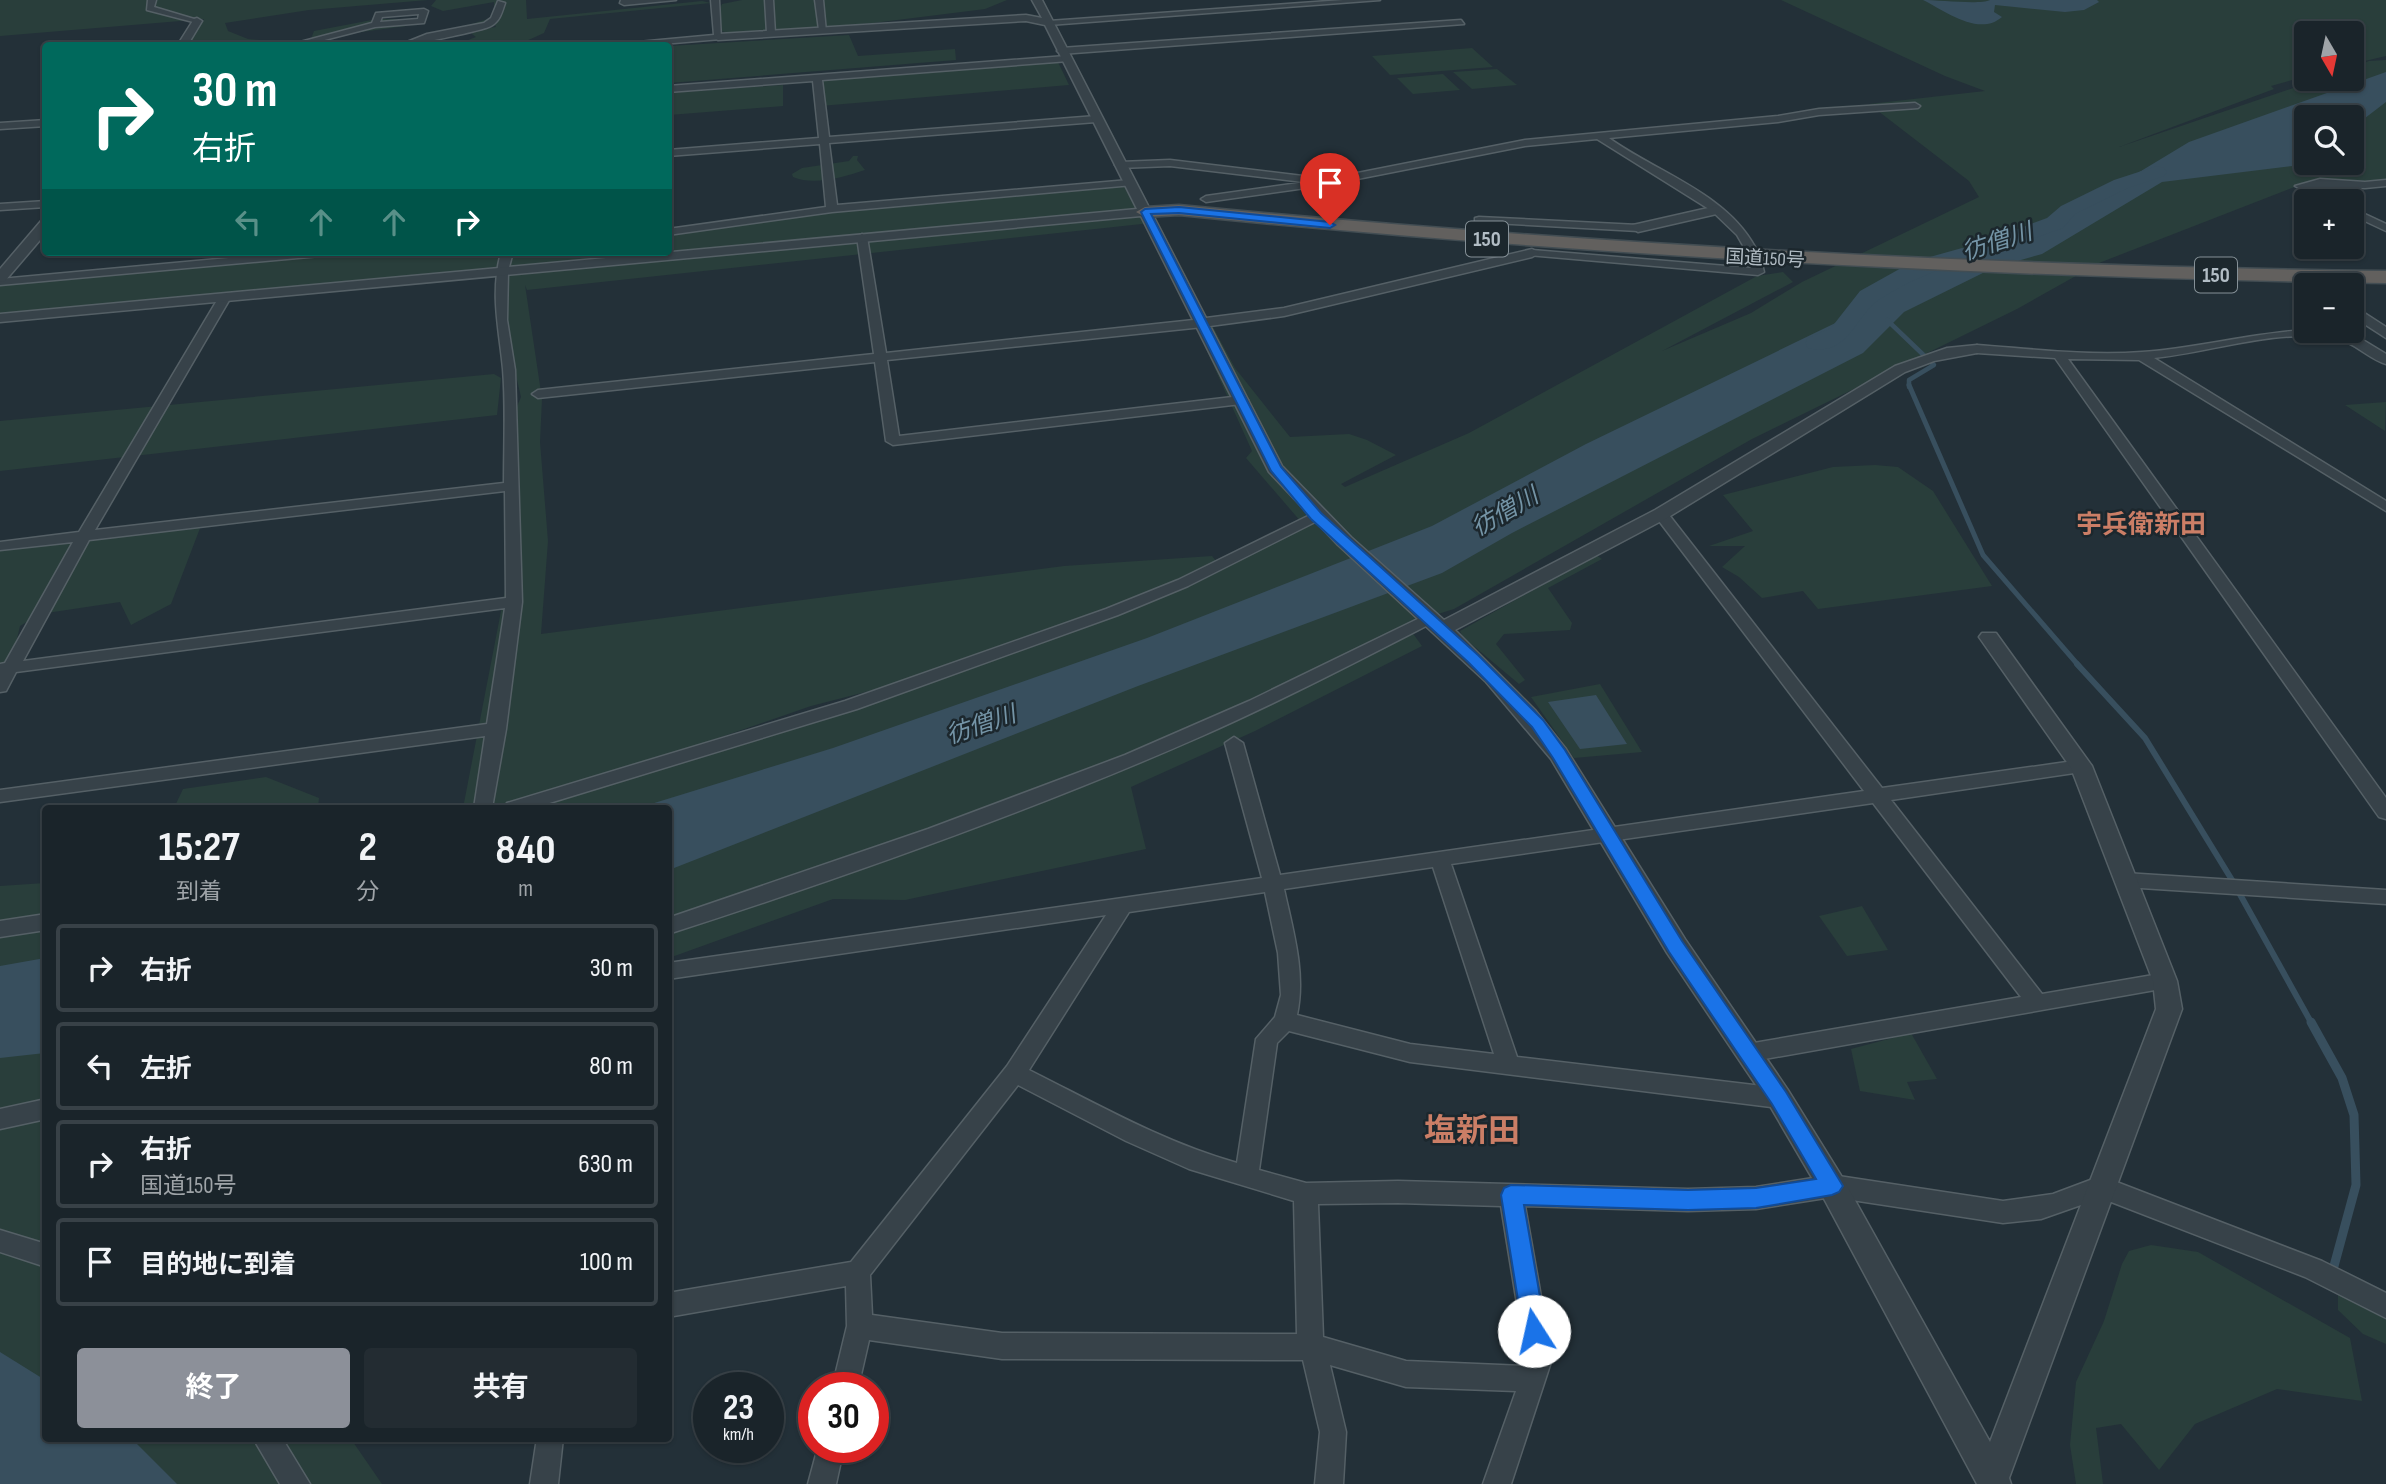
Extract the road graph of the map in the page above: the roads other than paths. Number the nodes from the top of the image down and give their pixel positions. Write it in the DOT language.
graph roads {
  1 [pos="152,0"];
  2 [pos="625,0"];
  3 [pos="672,0"];
  4 [pos="715,0"];
  5 [pos="769,0"];
  6 [pos="819,0"];
  7 [pos="1037,0"];
  8 [pos="1377,0"];
  9 [pos="501,3"];
  10 [pos="383,5"];
  11 [pos="379,15"];
  12 [pos="197,21"];
  13 [pos="1461,22"];
  14 [pos="1049,23"];
  15 [pos="375,25"];
  16 [pos="822,30"];
  17 [pos="771,33"];
  18 [pos="718,37"];
  19 [pos="184,42"];
  20 [pos="305,42"];
  21 [pos="413,42"];
  22 [pos="652,42"];
  23 [pos="1064,55"];
  24 [pos="817,77"];
  25 [pos="672,89"];
  26 [pos="1915,106"];
  27 [pos="1096,118"];
  28 [pos="42,123"];
  29 [pos="0,126"];
  30 [pos="1598,135"];
  31 [pos="824,140"];
  32 [pos="672,153"];
  33 [pos="1120,165"];
  34 [pos="1327,182"];
  35 [pos="1129,183"];
  36 [pos="2386,183"];
  37 [pos="2306,189"];
  38 [pos="1206,199"];
  39 [pos="42,204"];
  40 [pos="0,207"];
  41 [pos="832,209"];
  42 [pos="1717,210"];
  43 [pos="1145,212"];
  44 [pos="2364,217"];
  45 [pos="1479,220"];
  46 [pos="865,224"];
  47 [pos="1639,228"];
  48 [pos="42,229"];
  49 [pos="2386,229"];
  50 [pos="672,231"];
  51 [pos="1749,247"];
  52 [pos="672,249"];
  53 [pos="1532,253"];
  54 [pos="284,256"];
  55 [pos="508,256"];
  56 [pos="618,256"];
  57 [pos="1756,264"];
  58 [pos="502,271"];
  59 [pos="2386,277"];
  60 [pos="2364,278"];
  61 [pos="0,280"];
  62 [pos="2294,280"];
  63 [pos="225,297"];
  64 [pos="0,318"];
  65 [pos="2364,318"];
  66 [pos="1203,323"];
  67 [pos="2386,334"];
  68 [pos="1977,349"];
  69 [pos="2058,354"];
  70 [pos="2142,356"];
  71 [pos="880,357"];
  72 [pos="2386,360"];
  73 [pos="538,394"];
  74 [pos="1241,400"];
  75 [pos="511,486"];
  76 [pos="2386,507"];
  77 [pos="1661,514"];
  78 [pos="1316,516"];
  79 [pos="84,536"];
  80 [pos="0,546"];
  81 [pos="513,602"];
  82 [pos="1432,621"];
  83 [pos="1989,637"];
  84 [pos="5,668"];
  85 [pos="0,687"];
  86 [pos="497,729"];
  87 [pos="1234,743"];
  88 [pos="2081,766"];
  89 [pos="0,796"];
  90 [pos="1878,796"];
  91 [pos="484,805"];
  92 [pos="523,805"];
  93 [pos="2386,812"];
  94 [pos="1608,836"];
  95 [pos="1440,860"];
  96 [pos="2125,880"];
  97 [pos="1273,884"];
  98 [pos="2386,897"];
  99 [pos="1124,904"];
  100 [pos="42,923"];
  101 [pos="672,925"];
  102 [pos="0,929"];
  103 [pos="672,970"];
  104 [pos="2165,981"];
  105 [pos="2037,1003"];
  106 [pos="1285,1021"];
  107 [pos="1748,1052"];
  108 [pos="1508,1063"];
  109 [pos="1015,1073"];
  110 [pos="1779,1098"];
  111 [pos="42,1110"];
  112 [pos="0,1119"];
  113 [pos="1246,1177"];
  114 [pos="1832,1186"];
  115 [pos="2101,1187"];
  116 [pos="1306,1195"];
  117 [pos="1511,1195"];
  118 [pos="0,1241"];
  119 [pos="42,1255"];
  120 [pos="858,1272"];
  121 [pos="672,1304"];
  122 [pos="2386,1306"];
  123 [pos="860,1326"];
  124 [pos="1313,1347"];
  125 [pos="849,1372"];
  126 [pos="1533,1379"];
  127 [pos="269,1442"];
  128 [pos="549,1442"];
  129 [pos="827,1463"];
  130 [pos="1994,1482"];
  131 [pos="296,1484"];
  132 [pos="544,1484"];
  133 [pos="822,1484"];
  134 [pos="1329,1484"];
  135 [pos="1497,1484"];
  1 -- 12 [label="street"];
  2 -- 3 [label="street"];
  4 -- 18 [label="street"];
  5 -- 17 [label="street"];
  6 -- 16 [label="street"];
  7 -- 14 [label="street"];
  8 -- 14 [label="street"];
  9 -- 21 [label="street"];
  10 -- 11 [label="street"];
  11 -- 15 [label="street"];
  11 -- 15 [label="street"];
  12 -- 19 [label="street"];
  13 -- 23 [label="street"];
  14 -- 16 [label="street"];
  14 -- 23 [label="street"];
  15 -- 20 [label="street"];
  16 -- 17 [label="street"];
  17 -- 18 [label="street"];
  18 -- 22 [label="street"];
  23 -- 24 [label="street"];
  23 -- 27 [label="street"];
  24 -- 25 [label="street"];
  24 -- 31 [label="street"];
  26 -- 30 [label="street"];
  27 -- 31 [label="street"];
  27 -- 33 [label="street"];
  28 -- 29 [label="street"];
  30 -- 34 [label="street"];
  30 -- 42 [label="street"];
  31 -- 32 [label="street"];
  31 -- 41 [label="street"];
  33 -- 34 [label="street"];
  33 -- 35 [label="street"];
  34 -- 38 [label="street"];
  35 -- 43 [label="street"];
  35 -- 46 [label="street"];
  36 -- 37 [label="street"];
  39 -- 40 [label="street"];
  41 -- 46 [label="street"];
  41 -- 50 [label="street"];
  42 -- 47 [label="street"];
  42 -- 51 [label="street"];
  43 -- 46 [label="street"];
  43 -- 62 [label="highway, 国道150号 / 150"];
  43 -- 66 [label="street"];
  44 -- 49 [label="street"];
  45 -- 47 [label="street"];
  46 -- 52 [label="street"];
  46 -- 71 [label="street"];
  48 -- 61 [label="street"];
  53 -- 57 [label="street"];
  53 -- 66 [label="street"];
  54 -- 61 [label="street"];
  55 -- 58 [label="street"];
  56 -- 58 [label="street"];
  58 -- 63 [label="street"];
  58 -- 75 [label="street"];
  59 -- 60 [label="highway, 国道150号 / 150"];
  63 -- 64 [label="street"];
  63 -- 79 [label="street"];
  65 -- 67 [label="street"];
  66 -- 71 [label="street"];
  66 -- 74 [label="street"];
  68 -- 69 [label="street"];
  68 -- 77 [label="street"];
  69 -- 70 [label="street"];
  69 -- 93 [label="street"];
  70 -- 72 [label="street"];
  70 -- 76 [label="street"];
  71 -- 73 [label="street"];
  71 -- 74 [label="street"];
  74 -- 78 [label="street"];
  75 -- 79 [label="street"];
  75 -- 81 [label="street"];
  77 -- 82 [label="street"];
  77 -- 90 [label="street"];
  78 -- 82 [label="street"];
  78 -- 92 [label="street"];
  79 -- 80 [label="street"];
  79 -- 84 [label="street"];
  81 -- 84 [label="street"];
  81 -- 86 [label="street"];
  82 -- 94 [label="street"];
  82 -- 101 [label="street"];
  83 -- 88 [label="street"];
  84 -- 85 [label="street"];
  86 -- 89 [label="street"];
  86 -- 91 [label="street"];
  87 -- 97 [label="street"];
  88 -- 90 [label="street"];
  88 -- 96 [label="street"];
  90 -- 94 [label="street"];
  90 -- 105 [label="street"];
  94 -- 95 [label="street"];
  94 -- 107 [label="street"];
  95 -- 97 [label="street"];
  95 -- 108 [label="street"];
  96 -- 98 [label="street"];
  96 -- 104 [label="street"];
  97 -- 99 [label="street"];
  97 -- 106 [label="street"];
  99 -- 103 [label="street"];
  99 -- 109 [label="street"];
  100 -- 102 [label="street"];
  104 -- 105 [label="street"];
  104 -- 115 [label="street"];
  105 -- 107 [label="street"];
  106 -- 108 [label="street"];
  106 -- 113 [label="street"];
  107 -- 110 [label="street"];
  108 -- 110 [label="street"];
  109 -- 113 [label="street"];
  109 -- 120 [label="street"];
  110 -- 114 [label="street"];
  111 -- 112 [label="street"];
  113 -- 116 [label="street"];
  114 -- 115 [label="street"];
  114 -- 117 [label="street"];
  114 -- 130 [label="street"];
  115 -- 122 [label="street"];
  115 -- 130 [label="street"];
  116 -- 117 [label="street"];
  116 -- 124 [label="street"];
  117 -- 126 [label="street"];
  118 -- 119 [label="street"];
  120 -- 121 [label="street"];
  120 -- 123 [label="street"];
  123 -- 124 [label="street"];
  123 -- 125 [label="street"];
  124 -- 126 [label="street"];
  124 -- 134 [label="street"];
  126 -- 135 [label="street"];
  127 -- 131 [label="street"];
  128 -- 132 [label="street"];
  129 -- 133 [label="street"];
}
